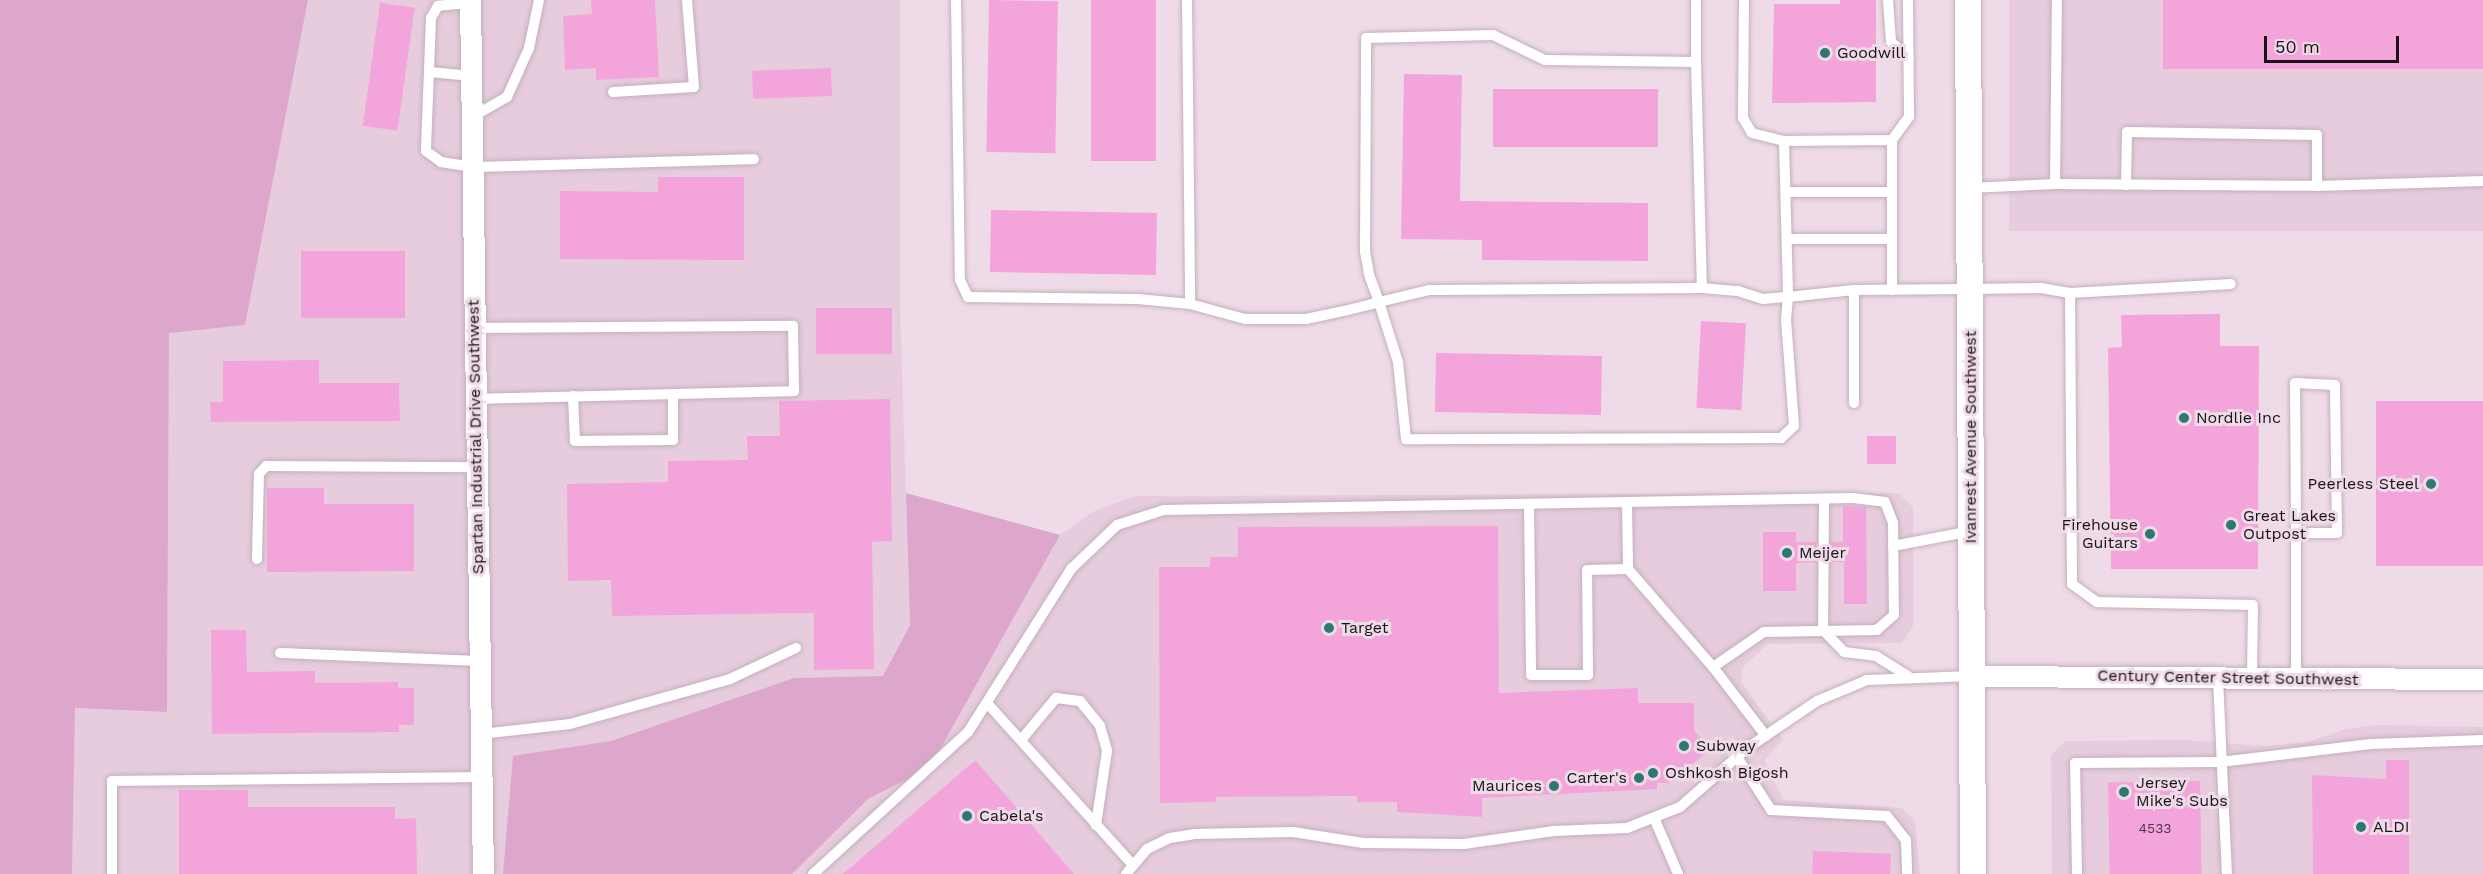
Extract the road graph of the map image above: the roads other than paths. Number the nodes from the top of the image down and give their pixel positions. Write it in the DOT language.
graph roads {
  1 [pos="539,0"];
  2 [pos="687,0"];
  3 [pos="956,0"];
  4 [pos="1187,0"];
  5 [pos="1696,0"];
  6 [pos="1744,0"];
  7 [pos="1888,0"];
  8 [pos="1908,0"];
  9 [pos="1968,0"];
  10 [pos="2057,0"];
  11 [pos="470,1"];
  12 [pos="1910,57"];
  13 [pos="1696,62"];
  14 [pos="430,72"];
  15 [pos="471,76"];
  16 [pos="613,92"];
  17 [pos="472,117"];
  18 [pos="1892,140"];
  19 [pos="1784,141"];
  20 [pos="754,159"];
  21 [pos="472,167"];
  22 [pos="2483,181"];
  23 [pos="2055,184"];
  24 [pos="2126,185"];
  25 [pos="2317,186"];
  26 [pos="1969,188"];
  27 [pos="1786,192"];
  28 [pos="1892,192"];
  29 [pos="1788,239"];
  30 [pos="1892,240"];
  31 [pos="2231,284"];
  32 [pos="1702,288"];
  33 [pos="1970,289"];
  34 [pos="1854,290"];
  35 [pos="1892,290"];
  36 [pos="2070,293"];
  37 [pos="1788,297"];
  38 [pos="1379,302"];
  39 [pos="1190,304"];
  40 [pos="475,327"];
  41 [pos="673,394"];
  42 [pos="573,396"];
  43 [pos="476,399"];
  44 [pos="1854,403"];
  45 [pos="477,467"];
  46 [pos="1824,499"];
  47 [pos="1627,502"];
  48 [pos="1529,504"];
  49 [pos="1972,531"];
  50 [pos="2296,533"];
  51 [pos="1893,546"];
  52 [pos="257,559"];
  53 [pos="1628,569"];
  54 [pos="1824,630"];
  55 [pos="796,648"];
  56 [pos="280,653"];
  57 [pos="480,661"];
  58 [pos="1713,667"];
  59 [pos="1908,676"];
  60 [pos="1973,676"];
  61 [pos="2218,678"];
  62 [pos="2252,678"];
  63 [pos="2296,679"];
  64 [pos="2483,679"];
  65 [pos="987,703"];
  66 [pos="481,734"];
  67 [pos="1766,736"];
  68 [pos="1020,740"];
  69 [pos="2483,740"];
  70 [pos="1737,758"];
  71 [pos="2220,762"];
  72 [pos="481,777"];
  73 [pos="1655,820"];
  74 [pos="1096,825"];
  75 [pos="1129,869"];
  76 [pos="112,874"];
  77 [pos="483,874"];
  78 [pos="813,874"];
  79 [pos="1678,874"];
  80 [pos="1907,874"];
  81 [pos="1973,874"];
  82 [pos="2077,874"];
  83 [pos="2227,874"];
  1 -- 17 [label="lane"];
  2 -- 16 [label="lane"];
  3 -- 39 [label="lane"];
  4 -- 39 [label="lane"];
  5 -- 13 [label="lane"];
  6 -- 19 [label="lane"];
  7 -- 12 [label="lane"];
  8 -- 12 [label="lane"];
  9 -- 26 [label="street, Ivanrest Avenue Southwest"];
  10 -- 23 [label="lane"];
  11 -- 14 [label="lane"];
  11 -- 15 [label="street, Spartan Industrial Drive Southwest"];
  12 -- 18 [label="lane"];
  13 -- 32 [label="lane"];
  13 -- 38 [label="lane"];
  14 -- 15 [label="lane"];
  14 -- 21 [label="lane"];
  15 -- 17 [label="street, Spartan Industrial Drive Southwest"];
  17 -- 21 [label="street, Spartan Industrial Drive Southwest"];
  18 -- 19 [label="lane"];
  18 -- 28 [label="lane"];
  19 -- 27 [label="lane"];
  20 -- 21 [label="lane"];
  21 -- 40 [label="street, Spartan Industrial Drive Southwest"];
  22 -- 25 [label="lane"];
  23 -- 24 [label="lane"];
  23 -- 26 [label="lane"];
  24 -- 25 [label="lane"];
  24 -- 25 [label="lane"];
  26 -- 33 [label="street, Ivanrest Avenue Southwest"];
  27 -- 28 [label="lane"];
  27 -- 29 [label="lane"];
  28 -- 30 [label="lane"];
  29 -- 30 [label="lane"];
  29 -- 37 [label="lane"];
  30 -- 35 [label="lane"];
  31 -- 36 [label="lane"];
  32 -- 37 [label="lane"];
  32 -- 38 [label="lane"];
  33 -- 35 [label="lane"];
  33 -- 36 [label="lane"];
  33 -- 49 [label="street, Ivanrest Avenue Southwest"];
  34 -- 35 [label="lane"];
  34 -- 37 [label="lane"];
  34 -- 44 [label="lane"];
  36 -- 62 [label="lane"];
  37 -- 38 [label="lane"];
  38 -- 39 [label="lane"];
  40 -- 41 [label="lane"];
  40 -- 43 [label="street, Spartan Industrial Drive Southwest"];
  41 -- 42 [label="lane"];
  41 -- 42 [label="lane"];
  42 -- 43 [label="lane"];
  43 -- 45 [label="street, Spartan Industrial Drive Southwest"];
  45 -- 52 [label="lane"];
  45 -- 57 [label="street, Spartan Industrial Drive Southwest"];
  46 -- 47 [label="lane"];
  46 -- 51 [label="lane"];
  46 -- 54 [label="lane"];
  47 -- 48 [label="lane"];
  47 -- 53 [label="lane"];
  48 -- 53 [label="lane"];
  48 -- 65 [label="lane"];
  49 -- 51 [label="lane"];
  49 -- 60 [label="street, Ivanrest Avenue Southwest"];
  50 -- 50 [label="lane"];
  50 -- 63 [label="lane"];
  51 -- 54 [label="lane"];
  53 -- 58 [label="lane"];
  54 -- 58 [label="lane"];
  54 -- 59 [label="lane"];
  55 -- 66 [label="lane"];
  56 -- 57 [label="lane"];
  57 -- 66 [label="street, Spartan Industrial Drive Southwest"];
  58 -- 67 [label="lane"];
  59 -- 60 [label="lane"];
  59 -- 67 [label="lane"];
  60 -- 61 [label="street, Century Center Street Southwest"];
  60 -- 81 [label="street, Ivanrest Avenue Southwest"];
  61 -- 62 [label="street, Century Center Street Southwest"];
  61 -- 71 [label="lane"];
  62 -- 63 [label="street, Century Center Street Southwest"];
  63 -- 64 [label="street, Century Center Street Southwest"];
  65 -- 68 [label="lane"];
  65 -- 78 [label="lane"];
  66 -- 72 [label="street, Spartan Industrial Drive Southwest"];
  67 -- 70 [label="lane"];
  68 -- 74 [label="lane"];
  68 -- 74 [label="lane"];
  69 -- 71 [label="lane"];
  70 -- 73 [label="lane"];
  70 -- 80 [label="lane"];
  71 -- 82 [label="lane"];
  71 -- 83 [label="lane"];
  72 -- 76 [label="lane"];
  72 -- 77 [label="street, Spartan Industrial Drive Southwest"];
  73 -- 75 [label="lane"];
  73 -- 79 [label="lane"];
  74 -- 75 [label="lane"];
}
